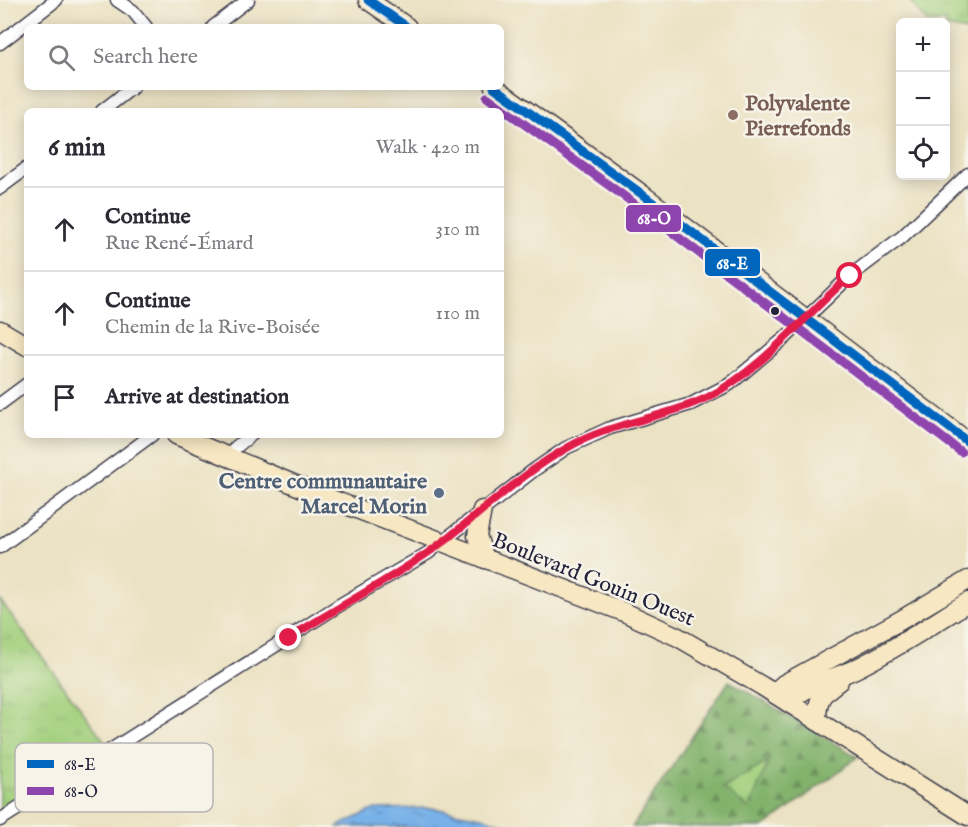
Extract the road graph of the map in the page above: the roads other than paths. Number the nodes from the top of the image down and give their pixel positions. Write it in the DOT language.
graph roads {
  1 [pos="56,0"];
  2 [pos="117,0"];
  3 [pos="248,0"];
  4 [pos="368,0"];
  5 [pos="25,24"];
  6 [pos="144,24"];
  7 [pos="217,24"];
  8 [pos="403,24"];
  9 [pos="24,25"];
  10 [pos="0,43"];
  11 [pos="130,90"];
  12 [pos="498,90"];
  13 [pos="106,108"];
  14 [pos="24,170"];
  15 [pos="968,174"];
  16 [pos="0,188"];
  17 [pos="804,318"];
  18 [pos="0,330"];
  19 [pos="24,344"];
  20 [pos="24,386"];
  21 [pos="0,404"];
  22 [pos="148,438"];
  23 [pos="183,438"];
  24 [pos="247,438"];
  25 [pos="968,442"];
  26 [pos="228,458"];
  27 [pos="482,510"];
  28 [pos="441,542"];
  29 [pos="0,548"];
  30 [pos="485,559"];
  31 [pos="968,580"];
  32 [pos="968,602"];
  33 [pos="854,669"];
  34 [pos="781,698"];
  35 [pos="817,721"];
  36 [pos="122,743"];
  37 [pos="15,811"];
  38 [pos="968,816"];
  39 [pos="0,820"];
  1 -- 5 [label="street"];
  2 -- 6 [label="street"];
  3 -- 7 [label="street"];
  4 -- 8 [label="street"];
  9 -- 10 [label="street"];
  11 -- 13 [label="street"];
  12 -- 17 [label="street"];
  14 -- 16 [label="street"];
  15 -- 17 [label="street"];
  17 -- 25 [label="street"];
  17 -- 27 [label="street"];
  18 -- 19 [label="street"];
  20 -- 21 [label="street"];
  22 -- 29 [label="street"];
  23 -- 26 [label="street, Boulevard Gouin Ouest"];
  24 -- 26 [label="street"];
  26 -- 28 [label="street, Boulevard Gouin Ouest"];
  27 -- 28 [label="street"];
  27 -- 30 [label="street"];
  28 -- 30 [label="street, Boulevard Gouin Ouest"];
  28 -- 36 [label="street"];
  30 -- 34 [label="street, Boulevard Gouin Ouest"];
  31 -- 34 [label="street"];
  32 -- 33 [label="street"];
  33 -- 34 [label="street"];
  33 -- 35 [label="street"];
  34 -- 35 [label="street, Boulevard Gouin Ouest"];
  35 -- 38 [label="street, Boulevard Gouin Ouest"];
  37 -- 39 [label="street"];
}
